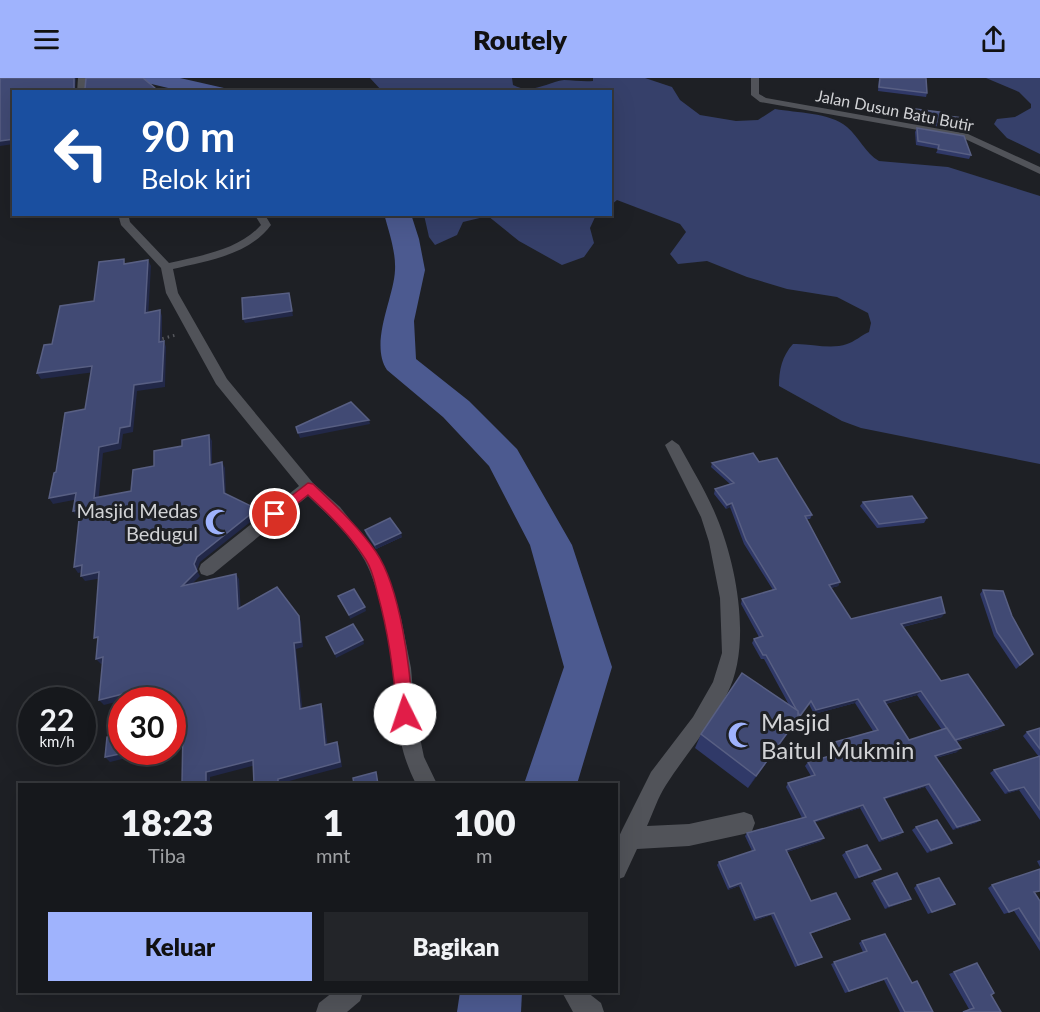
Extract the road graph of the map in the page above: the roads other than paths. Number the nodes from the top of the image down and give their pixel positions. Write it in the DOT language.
graph roads {
  1 [pos="755,78"];
  2 [pos="1040,171"];
  3 [pos="123,216"];
  4 [pos="261,217"];
  5 [pos="167,267"];
  6 [pos="672,445"];
  7 [pos="308,488"];
  8 [pos="207,569"];
  9 [pos="426,783"];
  10 [pos="744,823"];
  11 [pos="630,838"];
  12 [pos="618,865"];
  13 [pos="350,993"];
  14 [pos="575,993"];
  15 [pos="328,1012"];
  16 [pos="592,1012"];
  1 -- 2 [label="street, Jalan Dusun Batu Butir"];
  3 -- 5 [label="street"];
  4 -- 5 [label="street"];
  5 -- 7 [label="street"];
  6 -- 11 [label="street"];
  7 -- 8 [label="street"];
  7 -- 9 [label="street"];
  10 -- 11 [label="street"];
  11 -- 12 [label="street"];
  13 -- 15 [label="street"];
  14 -- 16 [label="street"];
}
